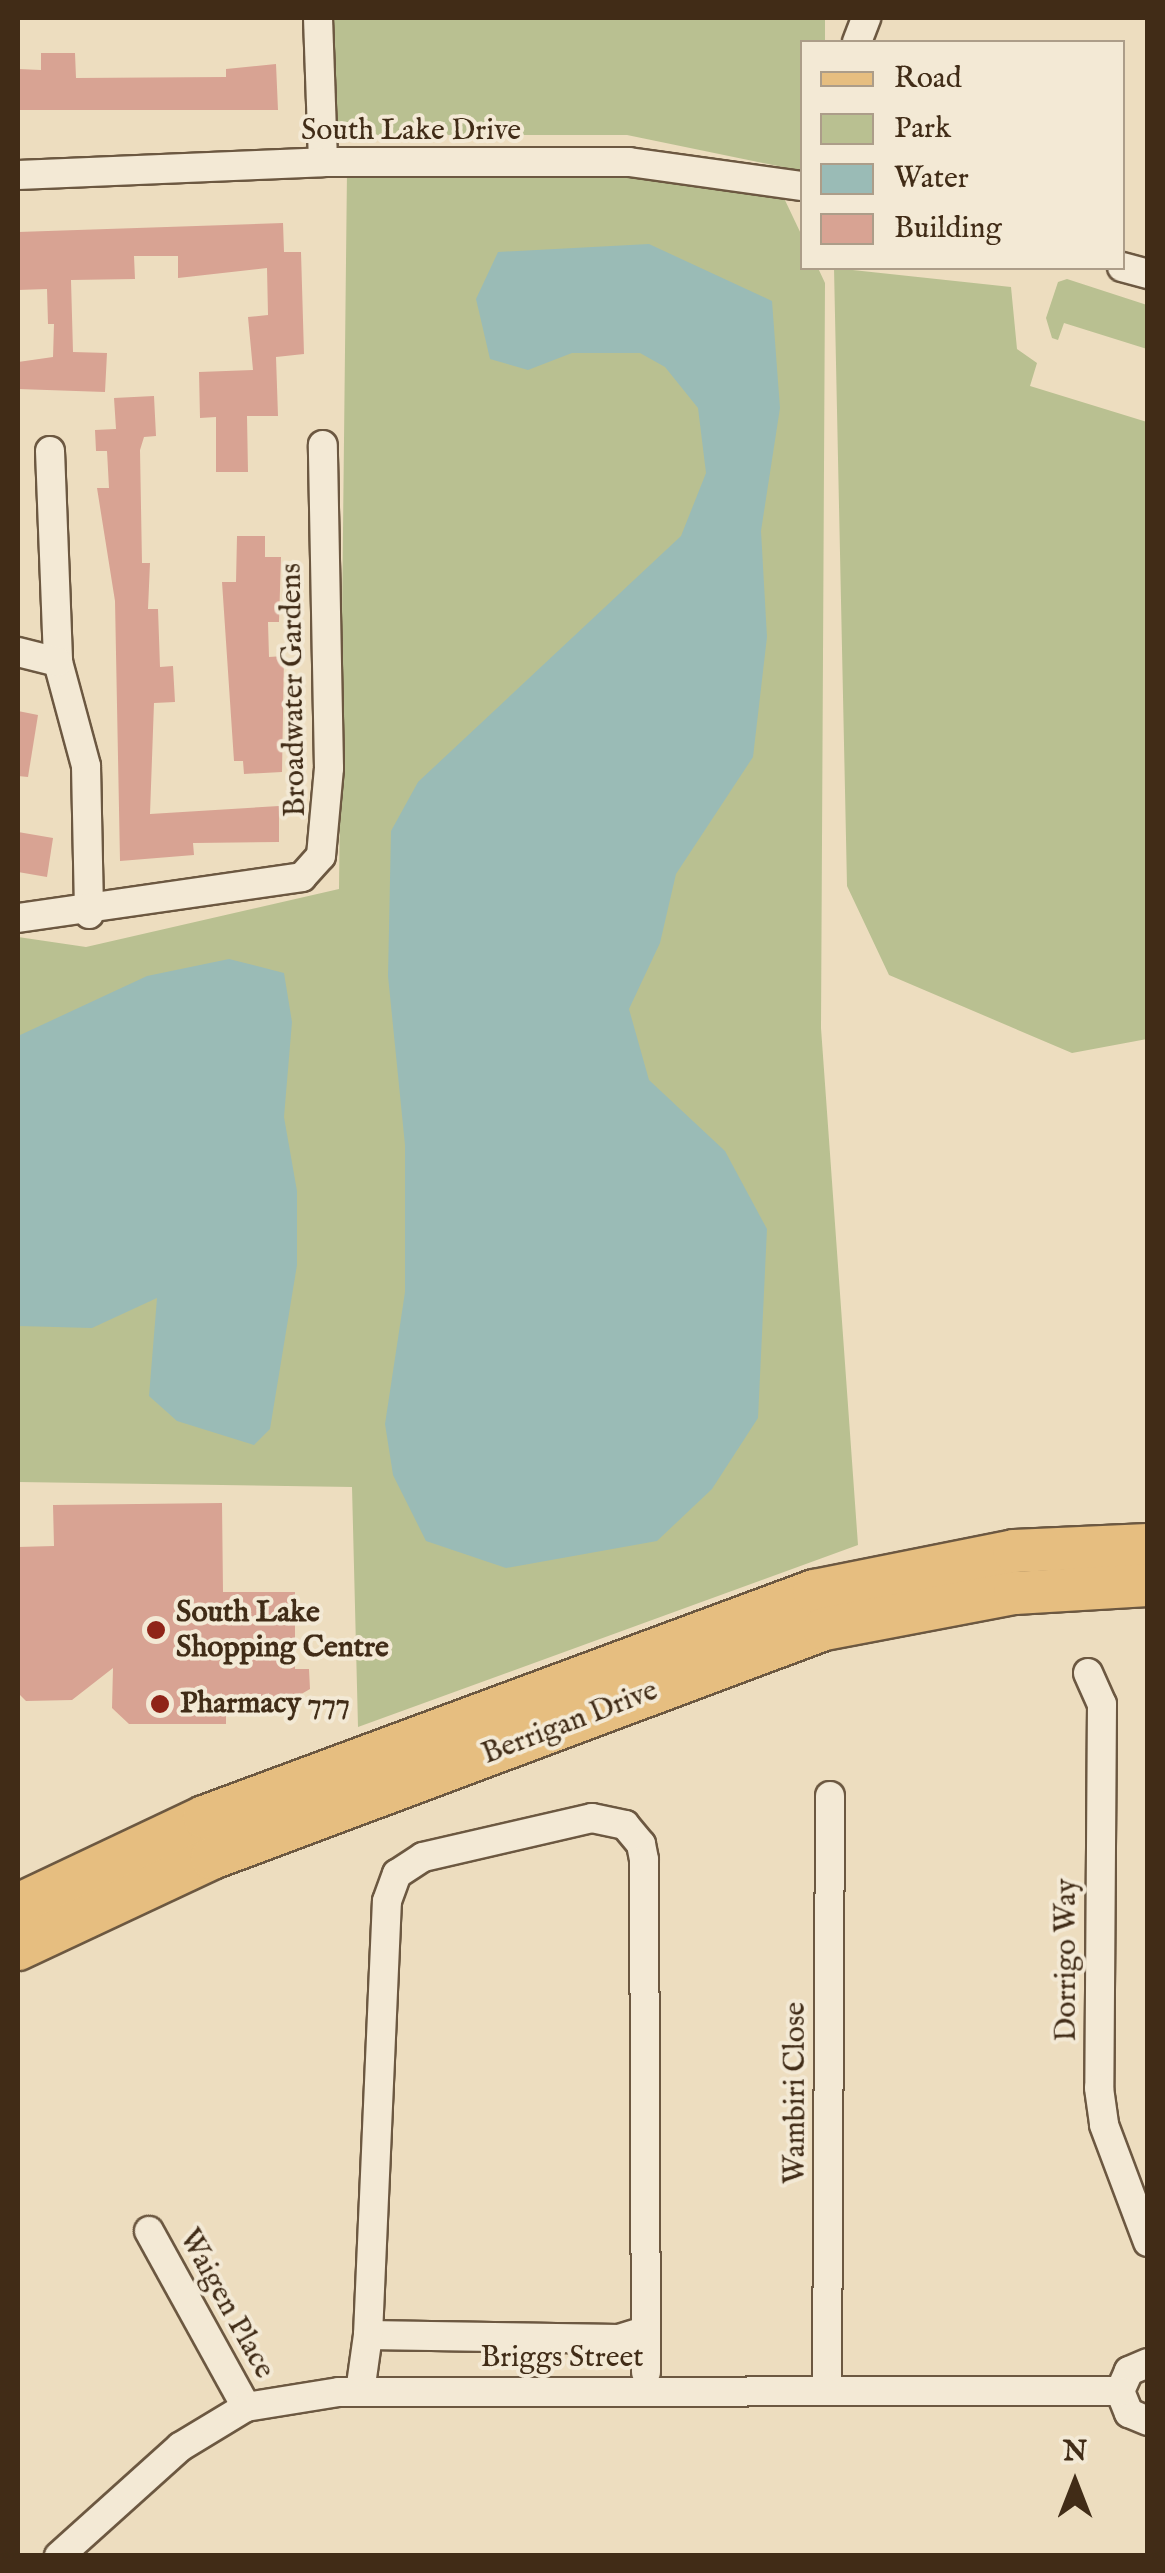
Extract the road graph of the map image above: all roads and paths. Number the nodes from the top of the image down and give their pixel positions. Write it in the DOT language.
graph roads {
  1 [pos="318,18"];
  2 [pos="323,162"];
  3 [pos="18,175"];
  4 [pos="800,186"];
  5 [pos="323,445"];
  6 [pos="50,451"];
  7 [pos="18,652"];
  8 [pos="58,662"];
  9 [pos="89,914"];
  10 [pos="18,918"];
  11 [pos="1148,1545"];
  12 [pos="1148,1585"];
  13 [pos="1088,1673"];
  14 [pos="334,1790"];
  15 [pos="830,1796"];
  16 [pos="18,1905"];
  17 [pos="18,1949"];
  18 [pos="149,2231"];
  19 [pos="1148,2242"];
  20 [pos="645,2332"];
  21 [pos="368,2335"];
  22 [pos="1148,2362"];
  23 [pos="646,2372"];
  24 [pos="827,2390"];
  25 [pos="1120,2391"];
  26 [pos="360,2392"];
  27 [pos="246,2407"];
  28 [pos="1148,2421"];
  29 [pos="59,2556"];
  1 -- 2 [label="street"];
  2 -- 3 [label="street, South Lake Drive"];
  2 -- 4 [label="street, South Lake Drive"];
  5 -- 9 [label="street, Broadwater Gardens"];
  6 -- 8 [label="street"];
  7 -- 8 [label="street"];
  8 -- 9 [label="street"];
  9 -- 10 [label="street, Broadwater Gardens"];
  11 -- 14 [label="main road, Berrigan Drive"];
  12 -- 14 [label="main road, Berrigan Drive"];
  13 -- 19 [label="street, Dorrigo Way"];
  14 -- 16 [label="main road, Berrigan Drive"];
  14 -- 17 [label="main road, Berrigan Drive"];
  15 -- 24 [label="street, Wambiri Close"];
  18 -- 27 [label="street, Waigen Place"];
  20 -- 21 [label="street"];
  20 -- 21 [label="street"];
  20 -- 23 [label="street"];
  21 -- 26 [label="street"];
  22 -- 25 [label="street"];
  24 -- 25 [label="street, Briggs Street"];
  24 -- 26 [label="street, Briggs Street"];
  25 -- 28 [label="street"];
  26 -- 27 [label="street, Briggs Street"];
  27 -- 29 [label="street, Briggs Street"];
}
